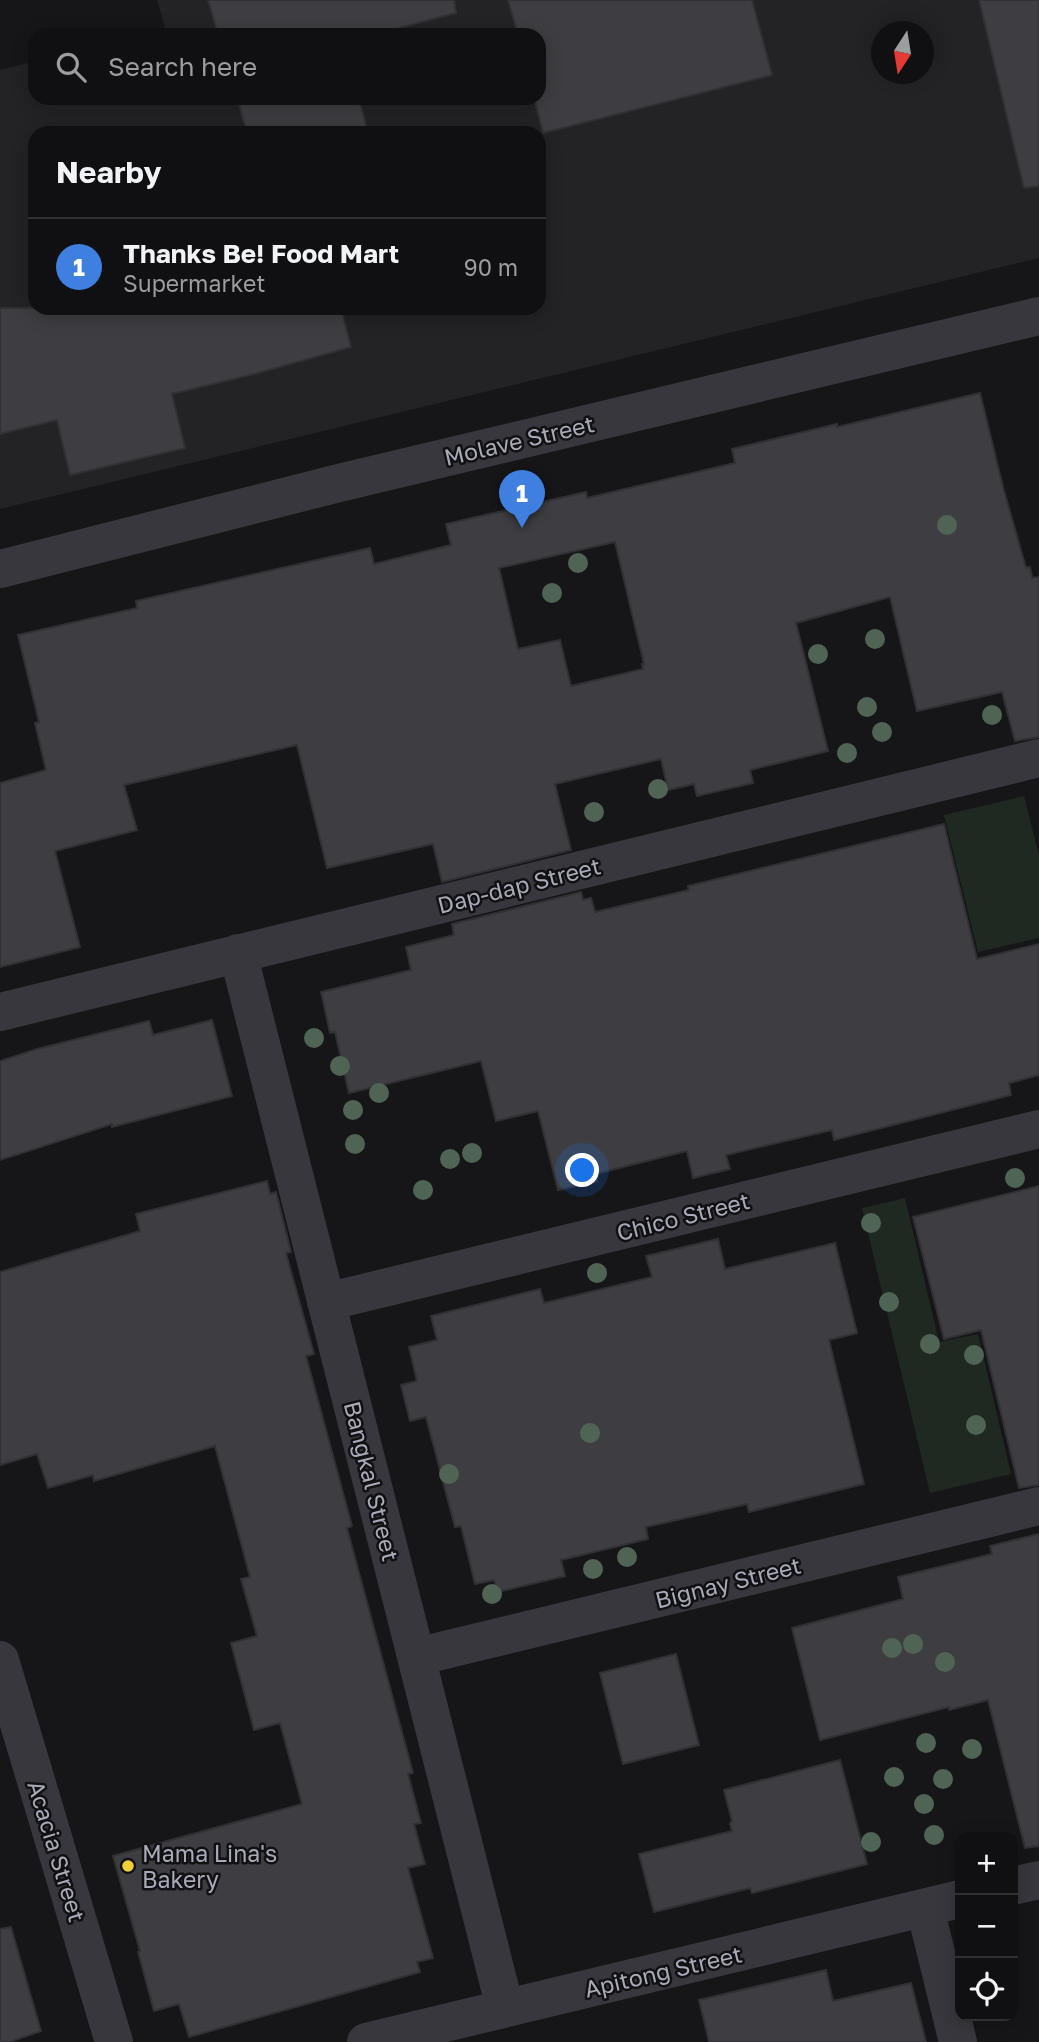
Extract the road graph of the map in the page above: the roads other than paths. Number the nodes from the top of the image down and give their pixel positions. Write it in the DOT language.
graph roads {
  1 [pos="1039,316"];
  2 [pos="0,569"];
  3 [pos="1039,758"];
  4 [pos="238,953"];
  5 [pos="0,1012"];
  6 [pos="1039,1129"];
  7 [pos="326,1303"];
  8 [pos="1039,1506"];
  9 [pos="416,1657"];
  10 [pos="0,1660"];
  11 [pos="1039,1880"];
  12 [pos="1018,1885"];
  13 [pos="943,1903"];
  14 [pos="505,2008"];
  15 [pos="114,2042"];
  16 [pos="366,2042"];
  17 [pos="958,2042"];
  1 -- 2 [label="street, Molave Street"];
  3 -- 4 [label="street, Dap-dap Street"];
  4 -- 5 [label="street, Dap-dap Street"];
  4 -- 7 [label="street, Bangkal Street"];
  6 -- 7 [label="street, Chico Street"];
  7 -- 9 [label="street, Bangkal Street"];
  8 -- 9 [label="street, Bignay Street"];
  9 -- 14 [label="street, Bangkal Street"];
  10 -- 15 [label="street, Acacia Street"];
  11 -- 12 [label="street"];
  13 -- 14 [label="street, Apitong Street"];
  13 -- 17 [label="street"];
  14 -- 16 [label="street, Apitong Street"];
}
